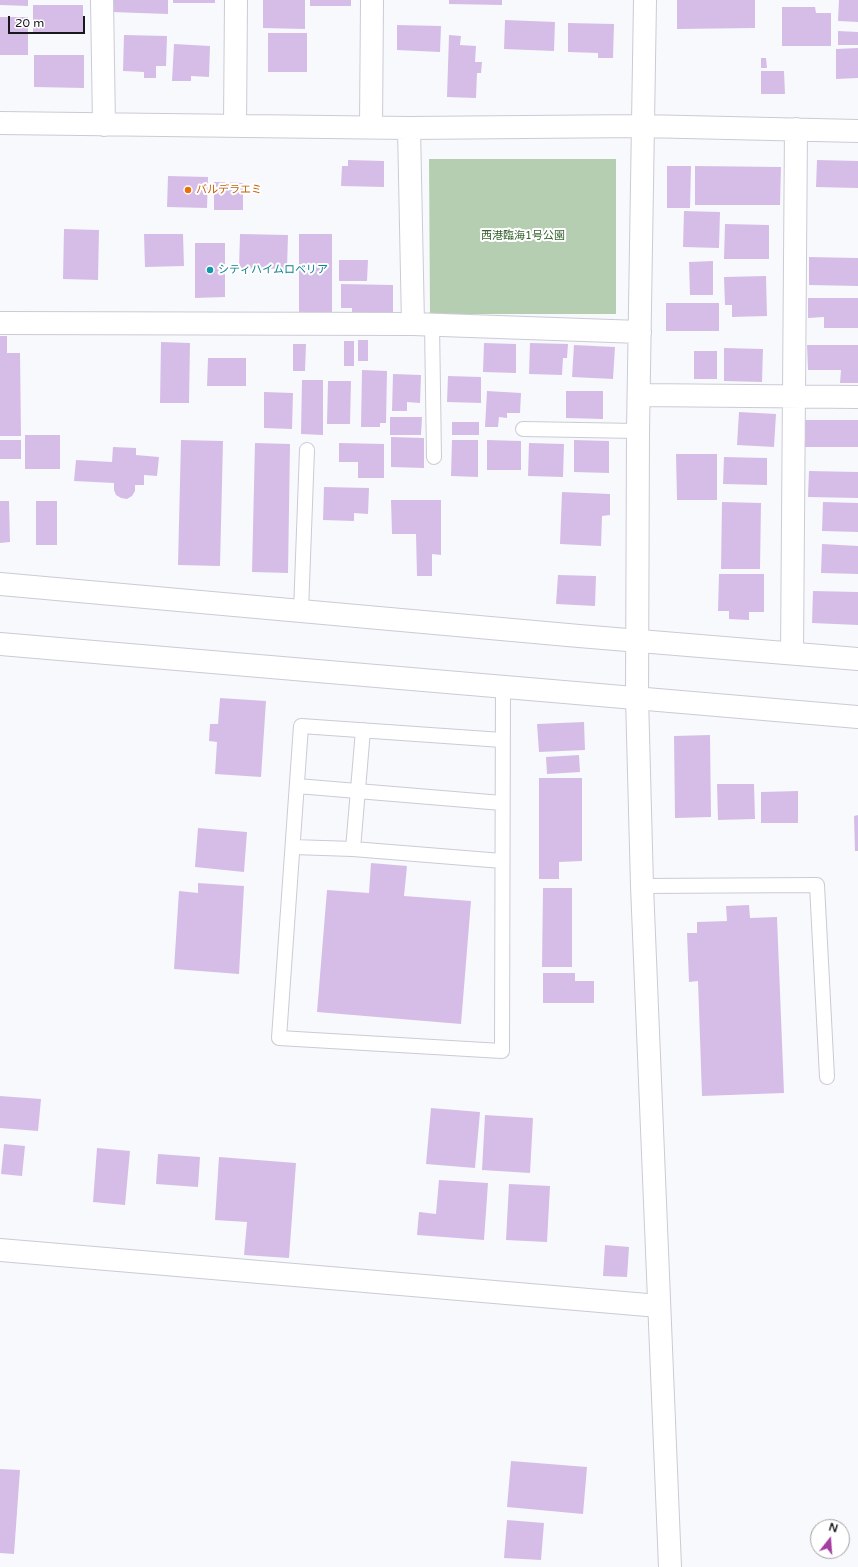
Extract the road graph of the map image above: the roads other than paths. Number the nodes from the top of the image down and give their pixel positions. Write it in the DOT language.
graph roads {
  1 [pos="102,0"];
  2 [pos="236,0"];
  3 [pos="372,0"];
  4 [pos="645,0"];
  5 [pos="0,124"];
  6 [pos="104,125"];
  7 [pos="235,126"];
  8 [pos="642,126"];
  9 [pos="371,127"];
  10 [pos="409,128"];
  11 [pos="796,129"];
  12 [pos="858,131"];
  13 [pos="0,323"];
  14 [pos="422,324"];
  15 [pos="640,332"];
  16 [pos="639,395"];
  17 [pos="794,396"];
  18 [pos="858,397"];
  19 [pos="523,429"];
  20 [pos="638,431"];
  21 [pos="306,450"];
  22 [pos="434,457"];
  23 [pos="0,584"];
  24 [pos="301,611"];
  25 [pos="637,640"];
  26 [pos="0,644"];
  27 [pos="792,653"];
  28 [pos="858,659"];
  29 [pos="503,686"];
  30 [pos="637,697"];
  31 [pos="858,717"];
  32 [pos="363,730"];
  33 [pos="502,740"];
  34 [pos="297,786"];
  35 [pos="358,791"];
  36 [pos="502,803"];
  37 [pos="293,847"];
  38 [pos="353,850"];
  39 [pos="502,861"];
  40 [pos="642,886"];
  41 [pos="826,1077"];
  42 [pos="0,1250"];
  43 [pos="659,1306"];
  44 [pos="670,1567"];
  1 -- 6 [label="street"];
  2 -- 7 [label="street"];
  3 -- 9 [label="street"];
  4 -- 8 [label="street"];
  5 -- 6 [label="street"];
  6 -- 7 [label="street"];
  7 -- 9 [label="street"];
  8 -- 10 [label="street"];
  8 -- 11 [label="street"];
  8 -- 15 [label="street"];
  9 -- 10 [label="street"];
  10 -- 14 [label="street"];
  11 -- 12 [label="street"];
  11 -- 17 [label="street"];
  13 -- 14 [label="street"];
  14 -- 15 [label="street"];
  14 -- 22 [label="lane"];
  15 -- 16 [label="street"];
  16 -- 17 [label="street"];
  16 -- 20 [label="street"];
  17 -- 18 [label="street"];
  17 -- 27 [label="street"];
  19 -- 20 [label="lane"];
  20 -- 25 [label="street"];
  21 -- 24 [label="lane"];
  23 -- 24 [label="street"];
  24 -- 25 [label="street"];
  25 -- 27 [label="street"];
  25 -- 30 [label="street"];
  26 -- 29 [label="street"];
  27 -- 28 [label="street"];
  29 -- 30 [label="street"];
  29 -- 33 [label="lane"];
  30 -- 31 [label="street"];
  30 -- 40 [label="street"];
  32 -- 33 [label="lane"];
  32 -- 34 [label="lane"];
  32 -- 35 [label="lane"];
  33 -- 36 [label="lane"];
  34 -- 35 [label="lane"];
  34 -- 37 [label="lane"];
  35 -- 36 [label="lane"];
  35 -- 38 [label="lane"];
  36 -- 39 [label="lane"];
  37 -- 38 [label="lane"];
  37 -- 39 [label="lane"];
  38 -- 39 [label="lane"];
  40 -- 41 [label="lane"];
  40 -- 43 [label="street"];
  42 -- 43 [label="street"];
  43 -- 44 [label="street"];
}
